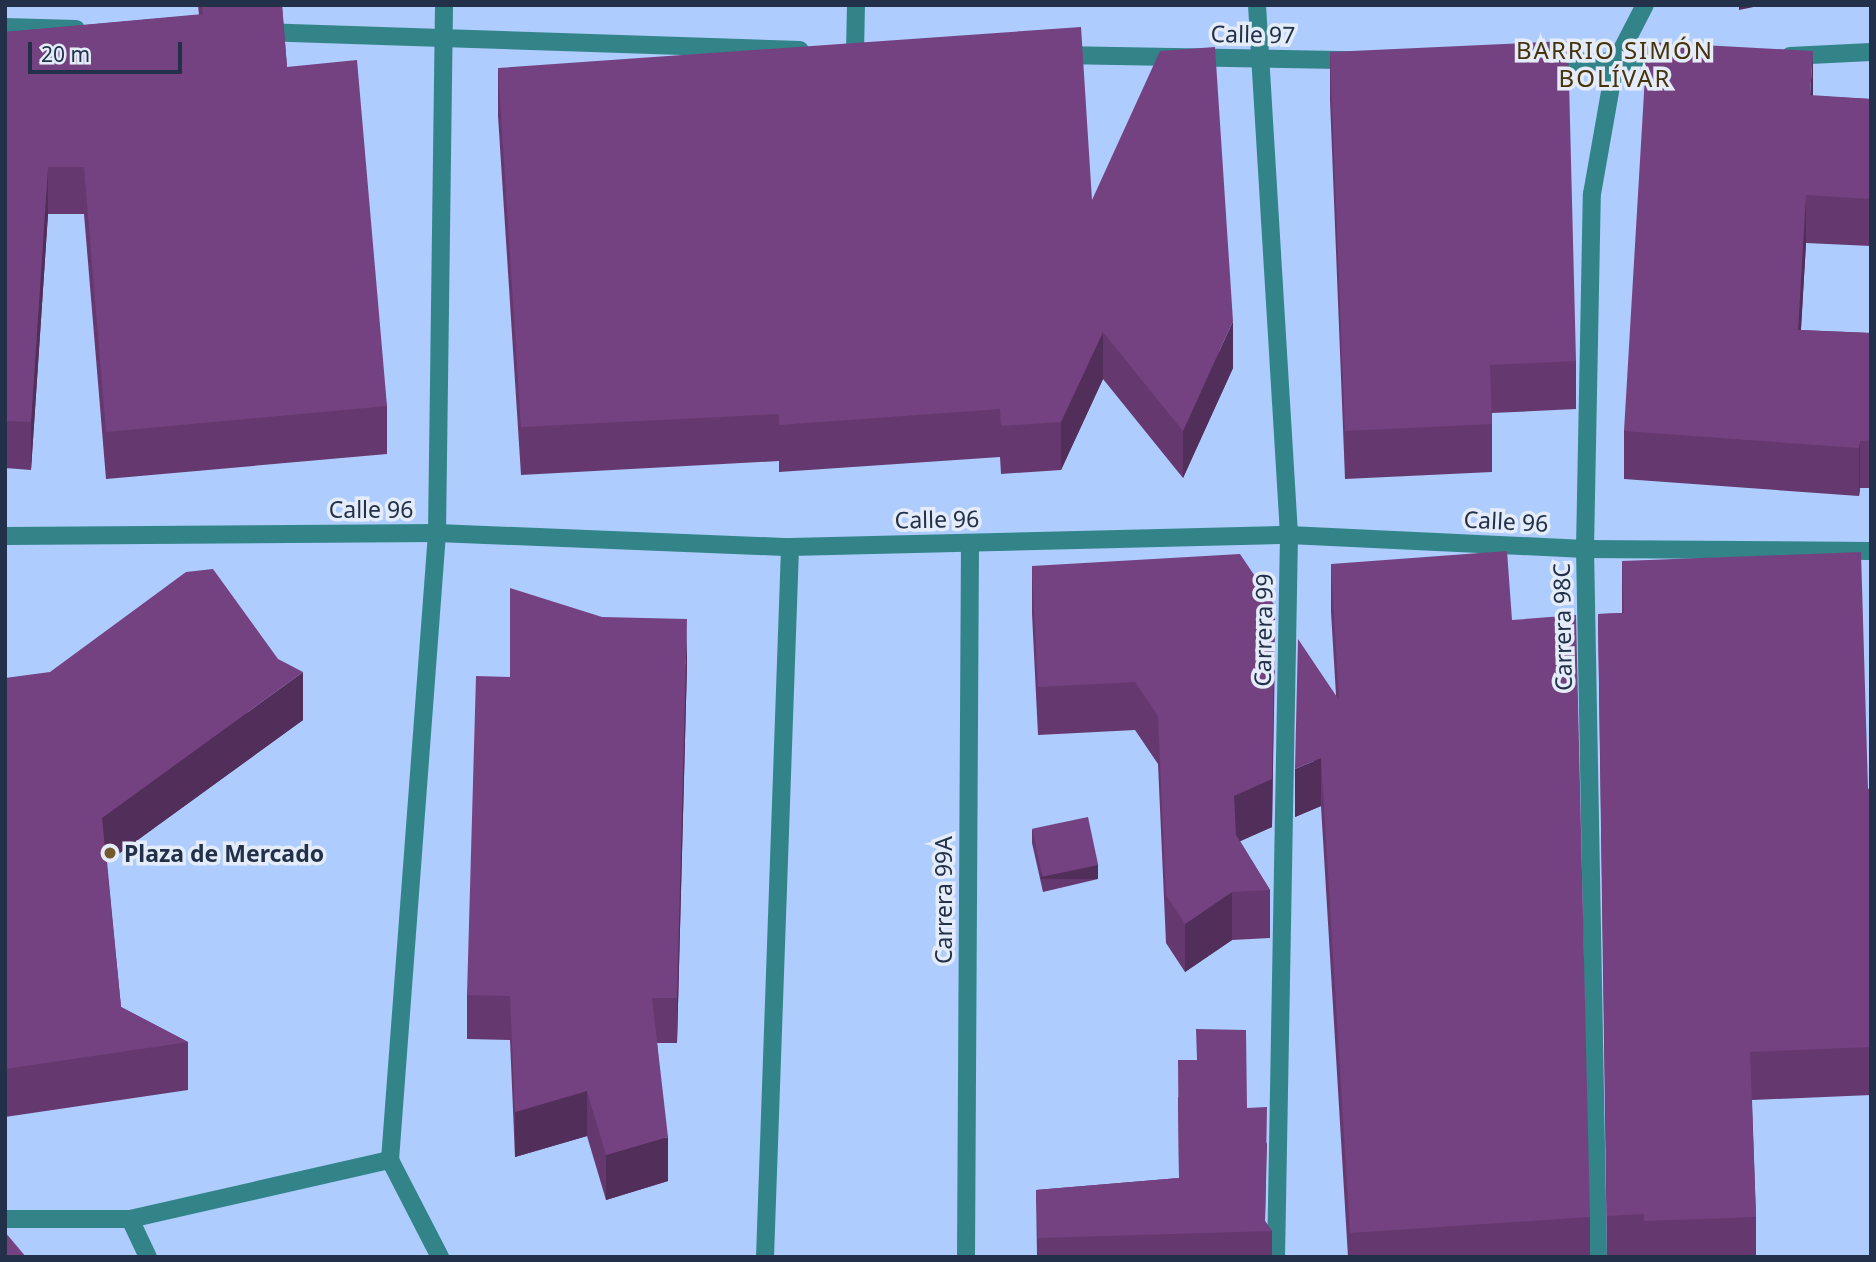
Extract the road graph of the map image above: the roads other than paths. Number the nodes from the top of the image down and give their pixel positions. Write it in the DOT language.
graph roads {
  1 [pos="444,5"];
  2 [pos="856,5"];
  3 [pos="1257,5"];
  4 [pos="1645,5"];
  5 [pos="5,27"];
  6 [pos="102,29"];
  7 [pos="239,32"];
  8 [pos="446,36"];
  9 [pos="1871,52"];
  10 [pos="1035,55"];
  11 [pos="1763,57"];
  12 [pos="1257,58"];
  13 [pos="1367,60"];
  14 [pos="1682,61"];
  15 [pos="1518,62"];
  16 [pos="1615,64"];
  17 [pos="437,533"];
  18 [pos="1289,535"];
  19 [pos="5,536"];
  20 [pos="970,543"];
  21 [pos="790,547"];
  22 [pos="1585,549"];
  23 [pos="1871,551"];
  24 [pos="390,1160"];
  25 [pos="5,1219"];
  26 [pos="130,1219"];
  27 [pos="148,1257"];
  28 [pos="440,1257"];
  29 [pos="765,1257"];
  30 [pos="966,1257"];
  31 [pos="1276,1257"];
  32 [pos="1598,1257"];
  1 -- 8 [label="street"];
  2 -- 8 [label="street"];
  3 -- 12 [label="street, Carrera 99"];
  4 -- 16 [label="street, Carrera 98C"];
  5 -- 6 [label="street"];
  7 -- 8 [label="street"];
  8 -- 17 [label="street"];
  9 -- 11 [label="street"];
  10 -- 12 [label="street, Calle 97"];
  12 -- 13 [label="street, Calle 97"];
  12 -- 18 [label="street, Carrera 99"];
  14 -- 16 [label="street"];
  15 -- 16 [label="street"];
  16 -- 22 [label="street, Carrera 98C"];
  17 -- 19 [label="street, Calle 96"];
  17 -- 21 [label="street, Calle 96"];
  17 -- 24 [label="street"];
  18 -- 20 [label="street, Calle 96"];
  18 -- 22 [label="street, Calle 96"];
  18 -- 31 [label="street, Carrera 99"];
  20 -- 21 [label="street, Calle 96"];
  20 -- 30 [label="street, Carrera 99A"];
  21 -- 29 [label="street"];
  22 -- 23 [label="street, Calle 96"];
  22 -- 32 [label="street, Carrera 98C"];
  24 -- 26 [label="street"];
  24 -- 28 [label="street"];
  25 -- 26 [label="street"];
  26 -- 27 [label="street"];
}
